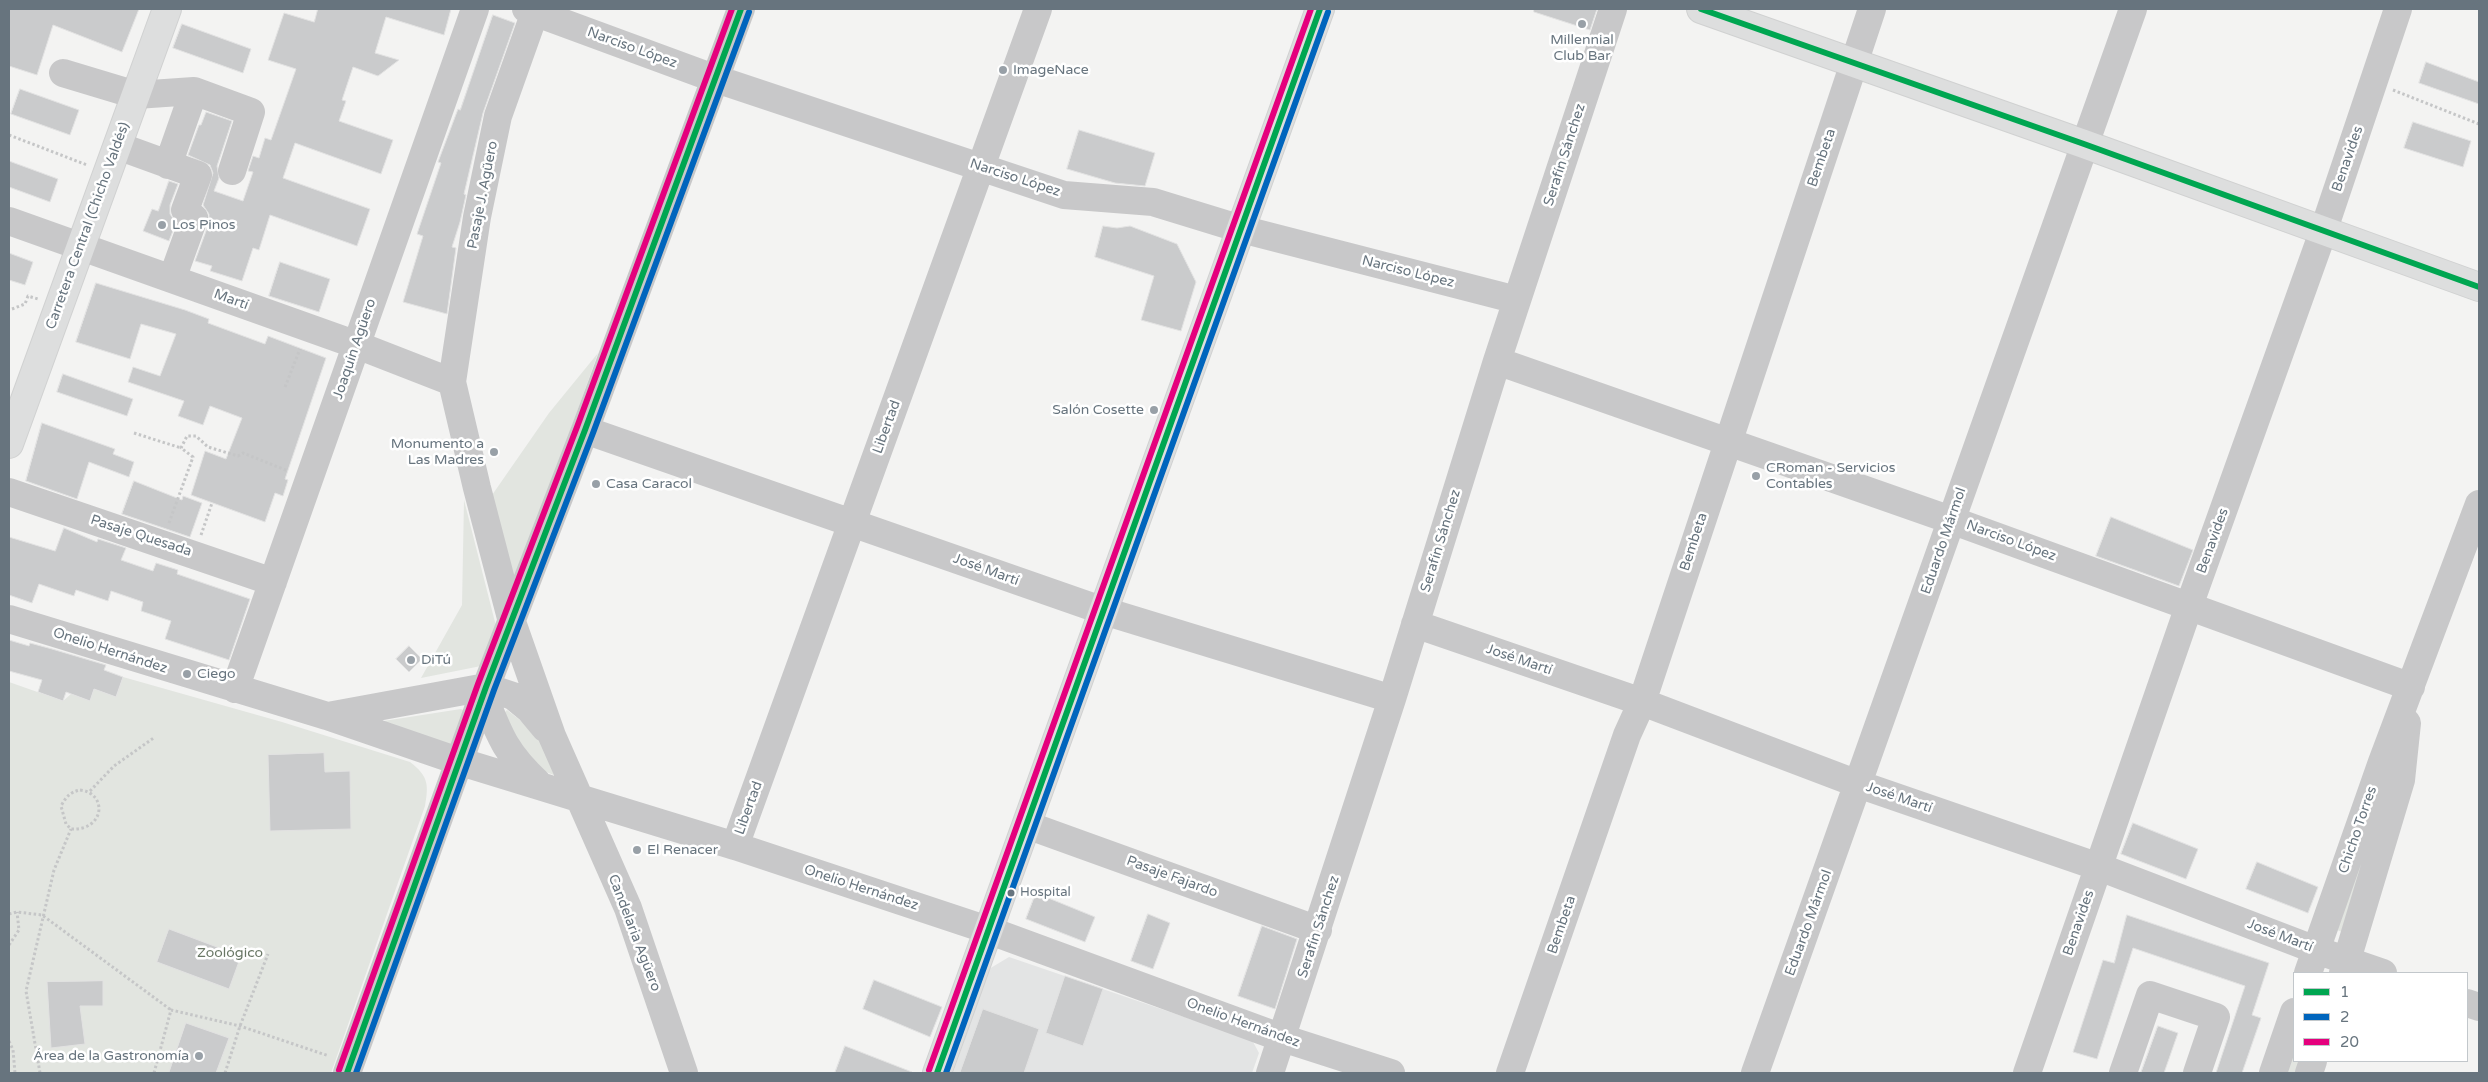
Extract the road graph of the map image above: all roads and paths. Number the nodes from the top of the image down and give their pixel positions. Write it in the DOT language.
graph roads {
  1 [pos="167,9"];
  2 [pos="475,9"];
  3 [pos="741,9"];
  4 [pos="1038,9"];
  5 [pos="1320,9"];
  6 [pos="1613,9"];
  7 [pos="1701,9"];
  8 [pos="1872,9"];
  9 [pos="2133,9"];
  10 [pos="2398,9"];
  11 [pos="530,10"];
  12 [pos="1854,63"];
  13 [pos="63,73"];
  14 [pos="716,79"];
  15 [pos="2374,82"];
  16 [pos="194,91"];
  17 [pos="136,95"];
  18 [pos="2479,124"];
  19 [pos="9,135"];
  20 [pos="2084,144"];
  21 [pos="118,146"];
  22 [pos="168,165"];
  23 [pos="981,168"];
  24 [pos="232,171"];
  25 [pos="108,173"];
  26 [pos="9,221"];
  27 [pos="1241,228"];
  28 [pos="2324,232"];
  29 [pos="80,246"];
  30 [pos="172,279"];
  31 [pos="2479,287"];
  32 [pos="1517,300"];
  33 [pos="308,327"];
  34 [pos="356,345"];
  35 [pos="1497,361"];
  36 [pos="452,382"];
  37 [pos="285,387"];
  38 [pos="584,430"];
  39 [pos="134,433"];
  40 [pos="1727,443"];
  41 [pos="9,444"];
  42 [pos="181,448"];
  43 [pos="309,480"];
  44 [pos="9,492"];
  45 [pos="212,503"];
  46 [pos="2479,504"];
  47 [pos="1951,520"];
  48 [pos="852,522"];
  49 [pos="162,544"];
  50 [pos="195,554"];
  51 [pos="273,582"];
  52 [pos="2189,606"];
  53 [pos="1104,611"];
  54 [pos="9,618"];
  55 [pos="512,622"];
  56 [pos="1414,624"];
  57 [pos="2411,687"];
  58 [pos="235,689"];
  59 [pos="485,690"];
  60 [pos="1392,699"];
  61 [pos="1642,702"];
  62 [pos="327,716"];
  63 [pos="552,736"];
  64 [pos="154,737"];
  65 [pos="458,761"];
  66 [pos="1858,784"];
  67 [pos="542,786"];
  68 [pos="90,791"];
  69 [pos="577,796"];
  70 [pos="1027,825"];
  71 [pos="71,829"];
  72 [pos="735,846"];
  73 [pos="2099,867"];
  74 [pos="17,912"];
  75 [pos="9,914"];
  76 [pos="42,915"];
  77 [pos="988,930"];
  78 [pos="1318,930"];
  79 [pos="9,945"];
  80 [pos="268,954"];
  81 [pos="2312,962"];
  82 [pos="2345,967"];
  83 [pos="2377,972"];
  84 [pos="170,1010"];
  85 [pos="2293,1015"];
  86 [pos="240,1026"];
  87 [pos="1282,1038"];
  88 [pos="9,1041"];
  89 [pos="349,1068"];
  90 [pos="14,1073"];
  91 [pos="40,1073"];
  92 [pos="154,1073"];
  93 [pos="224,1073"];
  94 [pos="684,1073"];
  95 [pos="937,1073"];
  96 [pos="1270,1073"];
  97 [pos="1391,1073"];
  98 [pos="1510,1073"];
  99 [pos="1755,1073"];
  100 [pos="2027,1073"];
  101 [pos="2123,1073"];
  102 [pos="2197,1073"];
  103 [pos="2273,1073"];
  1 -- 17 [label="main road, Carretera Central (Chicho Valdés)"];
  2 -- 34 [label="street, Joaquín Agüero"];
  3 -- 14 [label="street"];
  4 -- 23 [label="street, Libertad"];
  5 -- 27 [label="main road"];
  6 -- 32 [label="street, Serafín Sánchez"];
  7 -- 12 [label="main road"];
  8 -- 12 [label="street, Bembeta"];
  9 -- 20 [label="street, Eduardo Mármol"];
  10 -- 15 [label="street, Benavides"];
  11 -- 14 [label="street, Narciso López"];
  11 -- 36 [label="street, Pasaje J. Agüero"];
  12 -- 20 [label="main road"];
  12 -- 40 [label="street, Bembeta"];
  13 -- 17 [label="street"];
  14 -- 23 [label="street, Narciso López"];
  14 -- 38 [label="street"];
  15 -- 18 [label="path"];
  15 -- 28 [label="street, Benavides"];
  16 -- 17 [label="street"];
  16 -- 22 [label="street"];
  16 -- 24 [label="street"];
  17 -- 21 [label="main road, Carretera Central (Chicho Valdés)"];
  19 -- 25 [label="path"];
  20 -- 28 [label="main road"];
  20 -- 47 [label="street, Eduardo Mármol"];
  21 -- 22 [label="street"];
  21 -- 25 [label="main road, Carretera Central (Chicho Valdés)"];
  22 -- 30 [label="street"];
  23 -- 27 [label="street, Narciso López"];
  23 -- 48 [label="street, Libertad"];
  25 -- 29 [label="main road, Carretera Central (Chicho Valdés)"];
  26 -- 29 [label="street, Martí"];
  27 -- 32 [label="street, Narciso López"];
  27 -- 53 [label="main road"];
  28 -- 31 [label="main road"];
  28 -- 52 [label="street, Benavides"];
  29 -- 30 [label="street, Martí"];
  29 -- 41 [label="main road, Carretera Central (Chicho Valdés)"];
  30 -- 33 [label="street, Martí"];
  32 -- 35 [label="street, Serafín Sánchez"];
  33 -- 34 [label="street, Martí"];
  33 -- 37 [label="path"];
  34 -- 36 [label="street, Martí"];
  34 -- 43 [label="street, Joaquín Agüero"];
  35 -- 40 [label="street, Narciso López"];
  35 -- 56 [label="street, Serafín Sánchez"];
  36 -- 55 [label="street"];
  38 -- 48 [label="street, José Martí"];
  38 -- 55 [label="street"];
  39 -- 42 [label="path"];
  40 -- 47 [label="street, Narciso López"];
  40 -- 61 [label="street, Bembeta"];
  42 -- 43 [label="path"];
  42 -- 49 [label="path"];
  43 -- 51 [label="street, Joaquín Agüero"];
  44 -- 49 [label="street, Pasaje Quesada"];
  45 -- 50 [label="path"];
  46 -- 57 [label="street, Chicho Torres"];
  47 -- 52 [label="street, Narciso López"];
  47 -- 66 [label="street, Eduardo Mármol"];
  48 -- 53 [label="street, José Martí"];
  48 -- 72 [label="street, Libertad"];
  49 -- 50 [label="street, Pasaje Quesada"];
  50 -- 51 [label="street, Pasaje Quesada"];
  51 -- 58 [label="street, Joaquín Agüero"];
  52 -- 57 [label="street, Narciso López"];
  52 -- 73 [label="street, Benavides"];
  53 -- 60 [label="street, José Martí"];
  53 -- 70 [label="main road"];
  54 -- 58 [label="street, Onelio Hernández"];
  55 -- 59 [label="street"];
  55 -- 63 [label="street"];
  56 -- 60 [label="street, Serafín Sánchez"];
  56 -- 61 [label="street, José Martí"];
  57 -- 81 [label="street, Chicho Torres"];
  57 -- 82 [label="street, Chicho Torres"];
  58 -- 62 [label="street, Onelio Hernández"];
  59 -- 62 [label="street, Onelio Hernández"];
  59 -- 63 [label="street"];
  59 -- 65 [label="street"];
  59 -- 67 [label="street"];
  60 -- 78 [label="street, Serafín Sánchez"];
  61 -- 66 [label="street, José Martí"];
  61 -- 98 [label="street, Bembeta"];
  62 -- 65 [label="street, Onelio Hernández"];
  63 -- 69 [label="street, Candelaria Agüero"];
  64 -- 68 [label="path"];
  65 -- 67 [label="street, Onelio Hernández"];
  65 -- 89 [label="street"];
  66 -- 73 [label="street, José Martí"];
  66 -- 99 [label="street, Eduardo Mármol"];
  67 -- 69 [label="street, Onelio Hernández"];
  68 -- 71 [label="path"];
  68 -- 71 [label="path"];
  69 -- 72 [label="street, Onelio Hernández"];
  69 -- 94 [label="street, Candelaria Agüero"];
  70 -- 77 [label="main road"];
  70 -- 78 [label="street, Pasaje Fajardo"];
  71 -- 76 [label="path"];
  72 -- 77 [label="street, Onelio Hernández"];
  73 -- 81 [label="street, José Martí"];
  73 -- 100 [label="street, Benavides"];
  74 -- 75 [label="path"];
  74 -- 76 [label="path"];
  74 -- 79 [label="path"];
  76 -- 84 [label="path"];
  76 -- 91 [label="path"];
  77 -- 87 [label="street, Onelio Hernández"];
  77 -- 95 [label="main road"];
  78 -- 87 [label="street, Serafín Sánchez"];
  80 -- 86 [label="path"];
  81 -- 82 [label="street, José Martí"];
  82 -- 83 [label="street, José Martí"];
  84 -- 86 [label="path"];
  84 -- 92 [label="path"];
  85 -- 103 [label="street"];
  86 -- 89 [label="path"];
  86 -- 93 [label="path"];
  87 -- 96 [label="street, Serafín Sánchez"];
  87 -- 97 [label="street, Onelio Hernández"];
  88 -- 90 [label="path"];
  101 -- 102 [label="street"];
}
